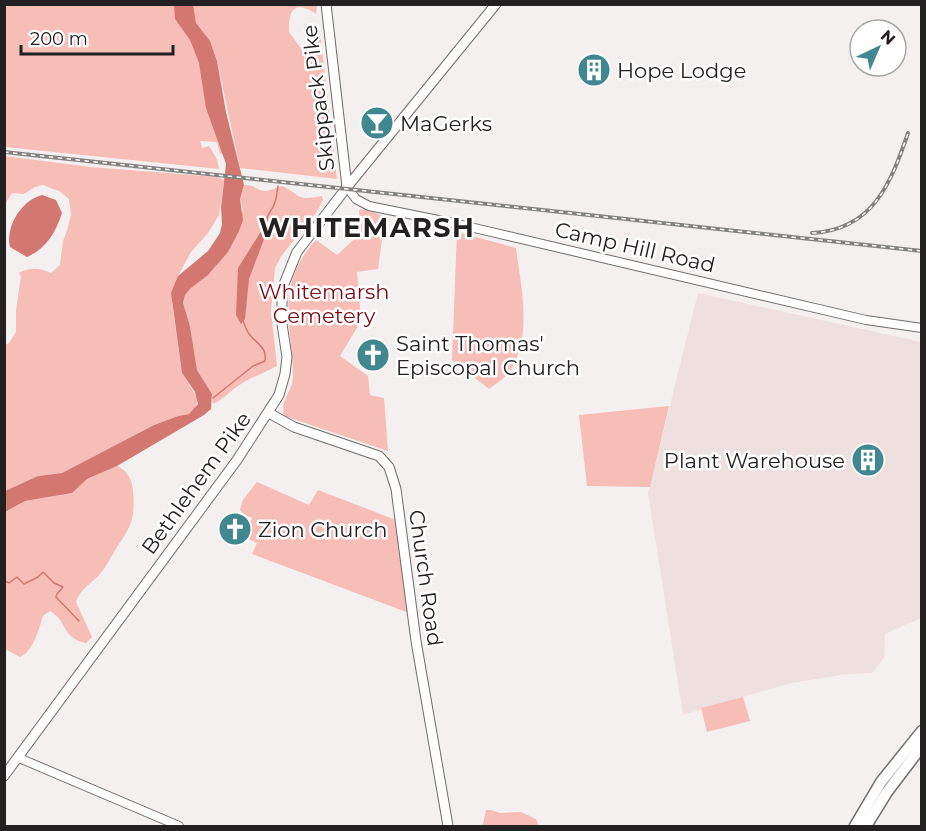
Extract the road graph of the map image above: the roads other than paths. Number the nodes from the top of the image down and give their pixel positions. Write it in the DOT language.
graph roads {
  1 [pos="326,4"];
  2 [pos="496,4"];
  3 [pos="344,163"];
  4 [pos="363,168"];
  5 [pos="347,187"];
  6 [pos="921,328"];
  7 [pos="269,413"];
  8 [pos="921,731"];
  9 [pos="921,746"];
  10 [pos="19,758"];
  11 [pos="4,776"];
  12 [pos="179,826"];
  13 [pos="448,826"];
  14 [pos="855,826"];
  15 [pos="866,826"];
  1 -- 3 [label="main road, Skippack Pike"];
  2 -- 4 [label="main road, Bethlehem Pike"];
  3 -- 4 [label="main road"];
  3 -- 5 [label="main road, Skippack Pike"];
  4 -- 5 [label="main road, Bethlehem Pike"];
  5 -- 6 [label="street, Camp Hill Road"];
  5 -- 7 [label="main road, Bethlehem Pike"];
  7 -- 10 [label="main road, Bethlehem Pike"];
  7 -- 13 [label="main road, Church Road"];
  8 -- 14 [label="highway"];
  9 -- 15 [label="highway"];
  10 -- 11 [label="main road, Bethlehem Pike"];
  10 -- 12 [label="street"];
}
